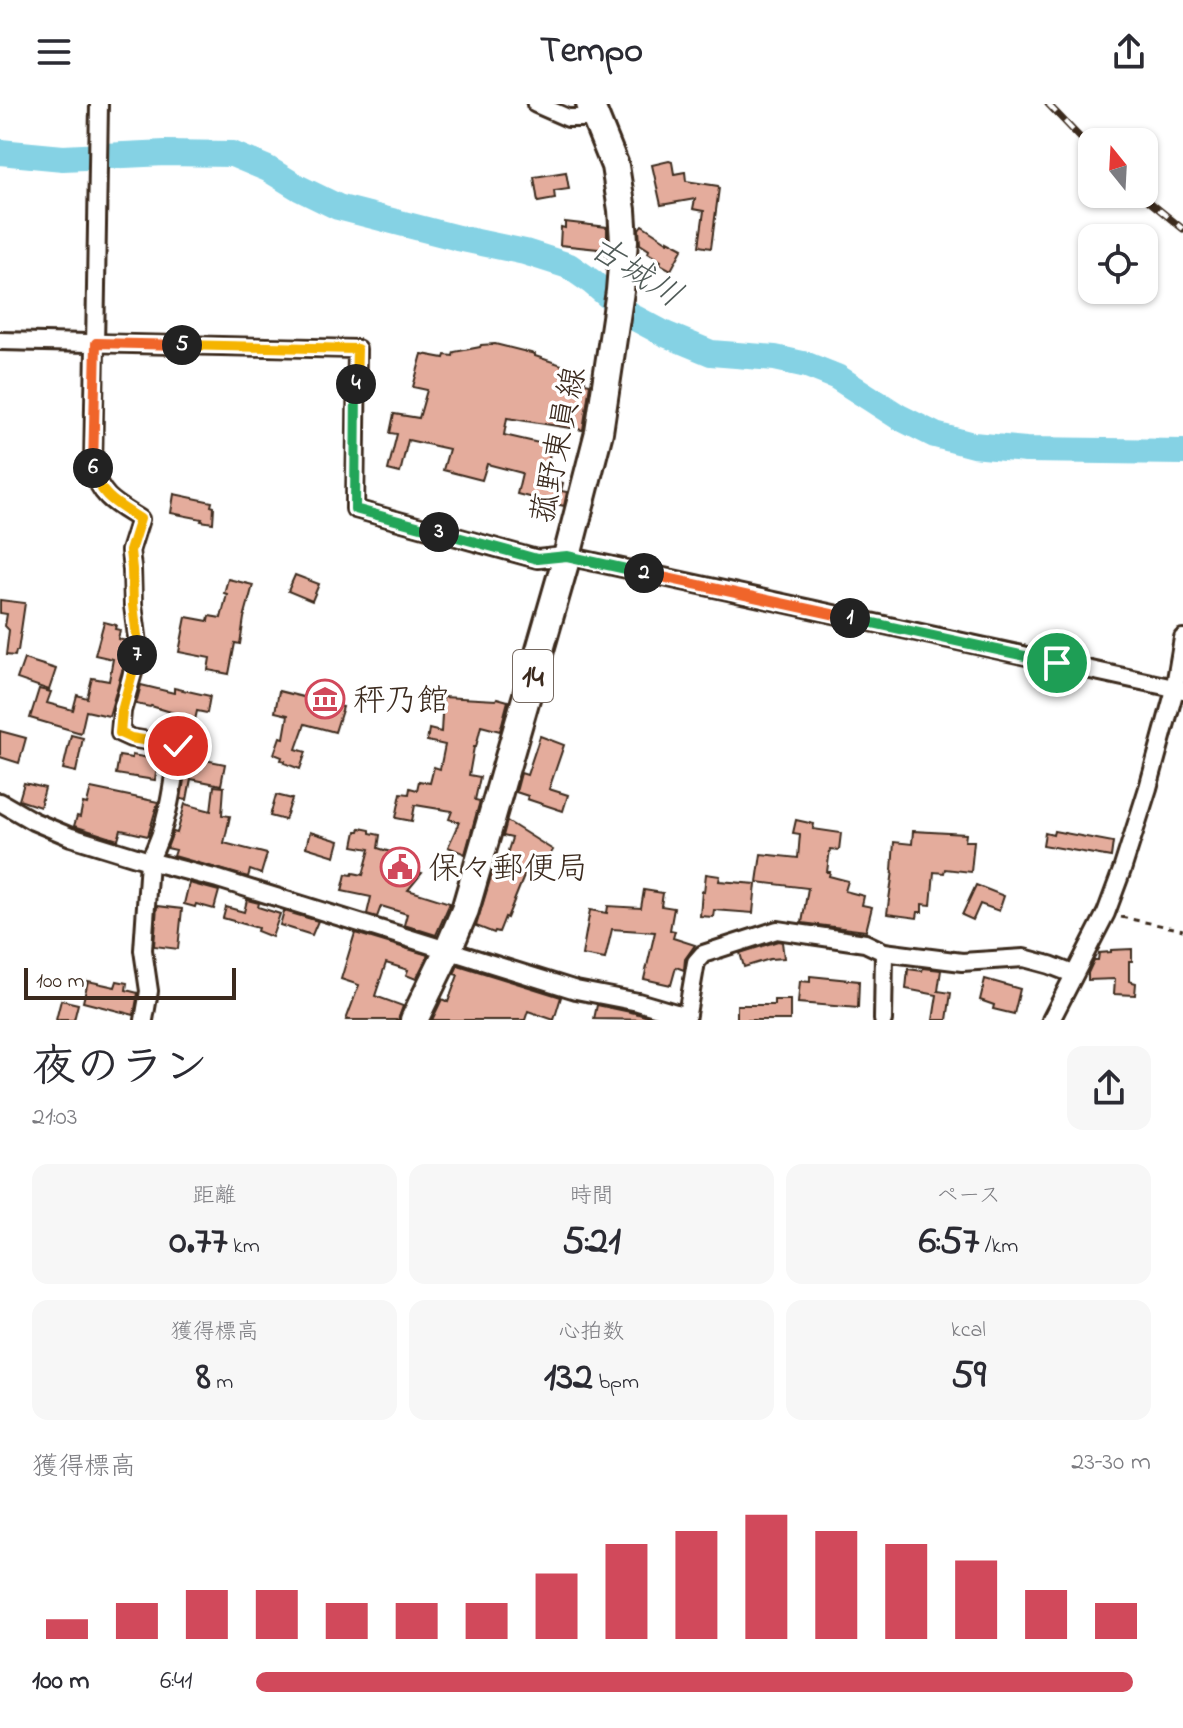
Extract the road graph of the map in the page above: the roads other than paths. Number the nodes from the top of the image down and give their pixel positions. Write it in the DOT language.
graph roads {
  1 [pos="99,104"];
  2 [pos="536,104"];
  3 [pos="593,111"];
  4 [pos="0,341"];
  5 [pos="96,343"];
  6 [pos="567,556"];
  7 [pos="1183,638"];
  8 [pos="1178,689"];
  9 [pos="0,802"];
  10 [pos="149,861"];
  11 [pos="448,950"];
  12 [pos="884,952"];
  13 [pos="1073,974"];
  14 [pos="686,1018"];
  15 [pos="144,1020"];
  16 [pos="414,1020"];
  17 [pos="883,1020"];
  18 [pos="1051,1020"];
  1 -- 5 [label="street"];
  2 -- 3 [label="street"];
  3 -- 6 [label="main road, 菰野東員線 / 14"];
  4 -- 5 [label="street"];
  5 -- 6 [label="street"];
  5 -- 10 [label="street"];
  6 -- 8 [label="street"];
  6 -- 11 [label="main road, 菰野東員線 / 14"];
  7 -- 8 [label="street"];
  8 -- 13 [label="street"];
  9 -- 10 [label="street"];
  10 -- 11 [label="street"];
  10 -- 15 [label="street"];
  11 -- 14 [label="street"];
  11 -- 16 [label="main road, 菰野東員線 / 14"];
  12 -- 13 [label="street"];
  12 -- 14 [label="street"];
  12 -- 17 [label="street"];
  13 -- 18 [label="street"];
}
